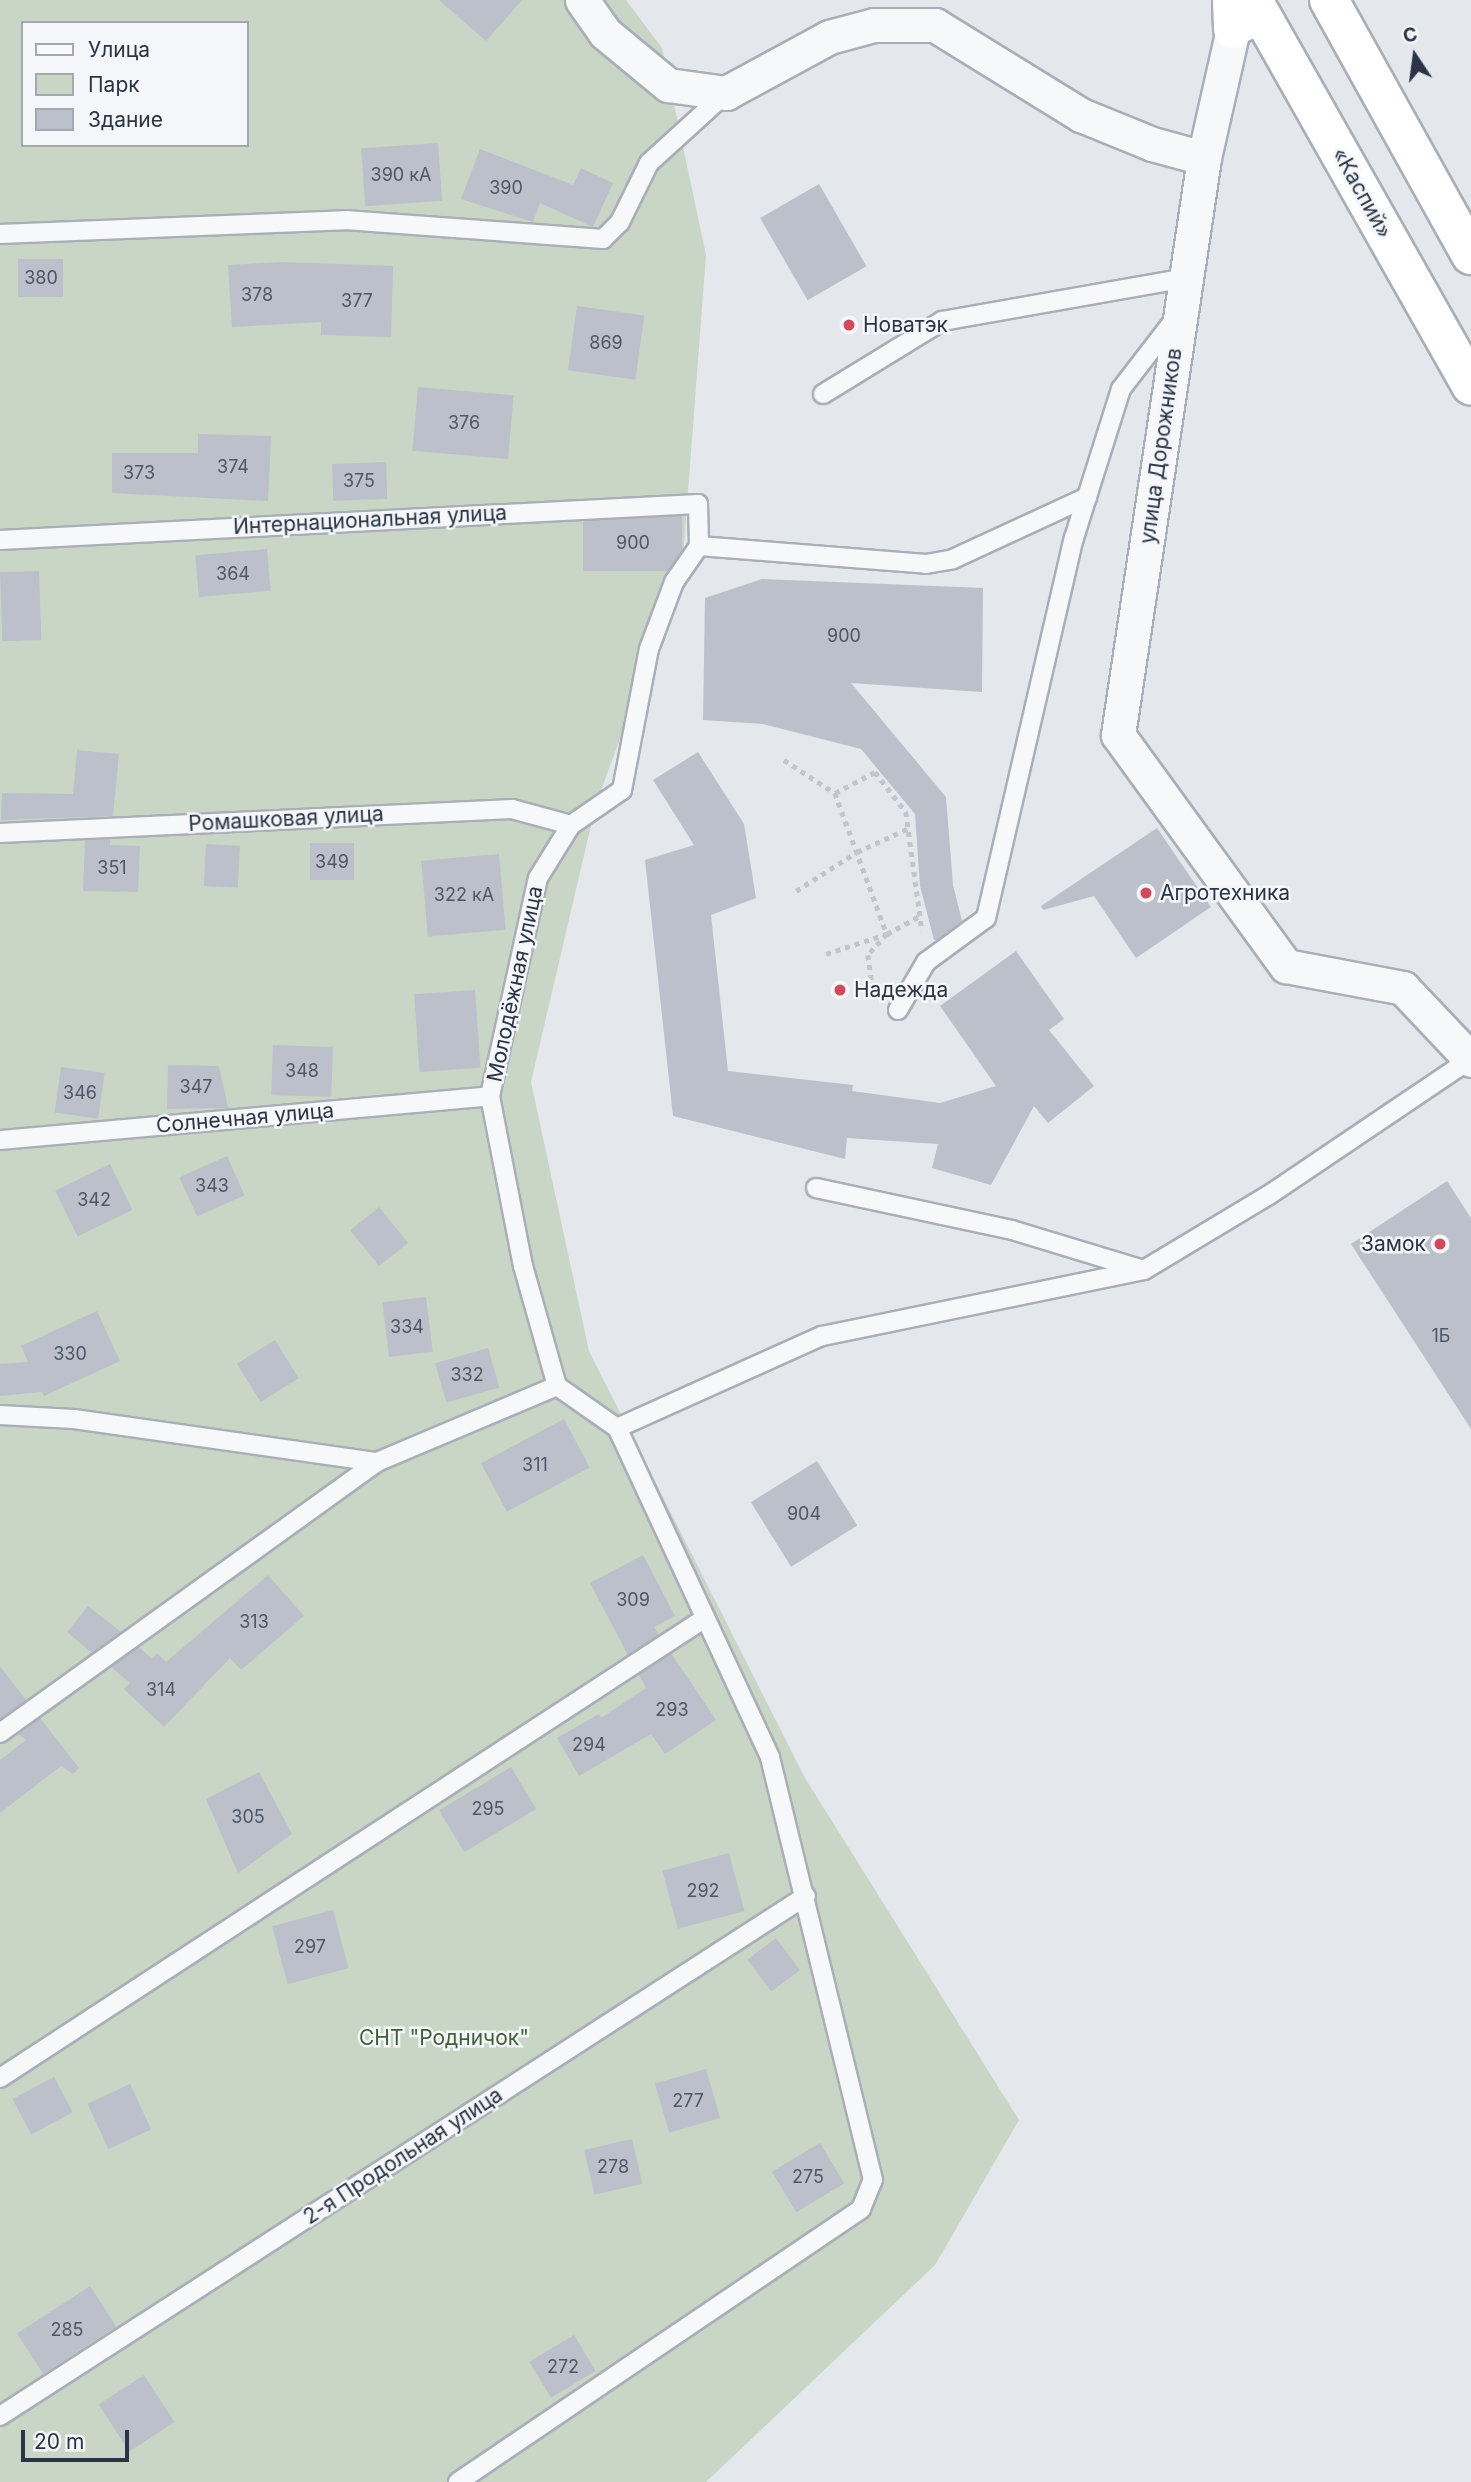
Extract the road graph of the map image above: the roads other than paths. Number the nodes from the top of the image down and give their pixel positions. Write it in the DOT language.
graph roads {
  1 [pos="582,0"];
  2 [pos="1329,0"];
  3 [pos="1245,11"];
  4 [pos="726,93"];
  5 [pos="1204,158"];
  6 [pos="0,234"];
  7 [pos="1471,255"];
  8 [pos="1185,278"];
  9 [pos="1179,314"];
  10 [pos="1471,386"];
  11 [pos="823,394"];
  12 [pos="1087,497"];
  13 [pos="0,540"];
  14 [pos="699,546"];
  15 [pos="571,825"];
  16 [pos="0,833"];
  17 [pos="898,1010"];
  18 [pos="1471,1059"];
  19 [pos="490,1096"];
  20 [pos="0,1140"];
  21 [pos="816,1188"];
  22 [pos="1144,1270"];
  23 [pos="557,1386"];
  24 [pos="0,1415"];
  25 [pos="617,1428"];
  26 [pos="377,1462"];
  27 [pos="705,1618"];
  28 [pos="0,1733"];
  29 [pos="806,1896"];
  30 [pos="0,2078"];
  31 [pos="0,2416"];
  32 [pos="458,2482"];
  1 -- 4 [label="street"];
  2 -- 7 [label="highway"];
  3 -- 5 [label="street, улица Дорожников"];
  3 -- 10 [label="highway, «Каспий»"];
  4 -- 5 [label="street"];
  4 -- 6 [label="lane"];
  5 -- 8 [label="street, улица Дорожников"];
  8 -- 9 [label="street, улица Дорожников"];
  8 -- 11 [label="lane"];
  9 -- 12 [label="lane"];
  9 -- 18 [label="street, улица Дорожников"];
  12 -- 14 [label="lane"];
  12 -- 17 [label="lane"];
  13 -- 14 [label="lane, Интернациональная улица"];
  14 -- 15 [label="lane, Молодёжная улица"];
  15 -- 16 [label="lane, Ромашковая улица"];
  15 -- 19 [label="lane, Молодёжная улица"];
  18 -- 22 [label="lane"];
  19 -- 20 [label="lane, Солнечная улица"];
  19 -- 23 [label="lane"];
  21 -- 22 [label="lane"];
  22 -- 25 [label="lane"];
  23 -- 25 [label="lane"];
  23 -- 26 [label="lane"];
  24 -- 26 [label="lane"];
  25 -- 27 [label="lane"];
  26 -- 28 [label="lane"];
  27 -- 29 [label="lane"];
  27 -- 30 [label="lane"];
  29 -- 31 [label="lane, 2-я Продольная улица"];
  29 -- 32 [label="lane"];
}
